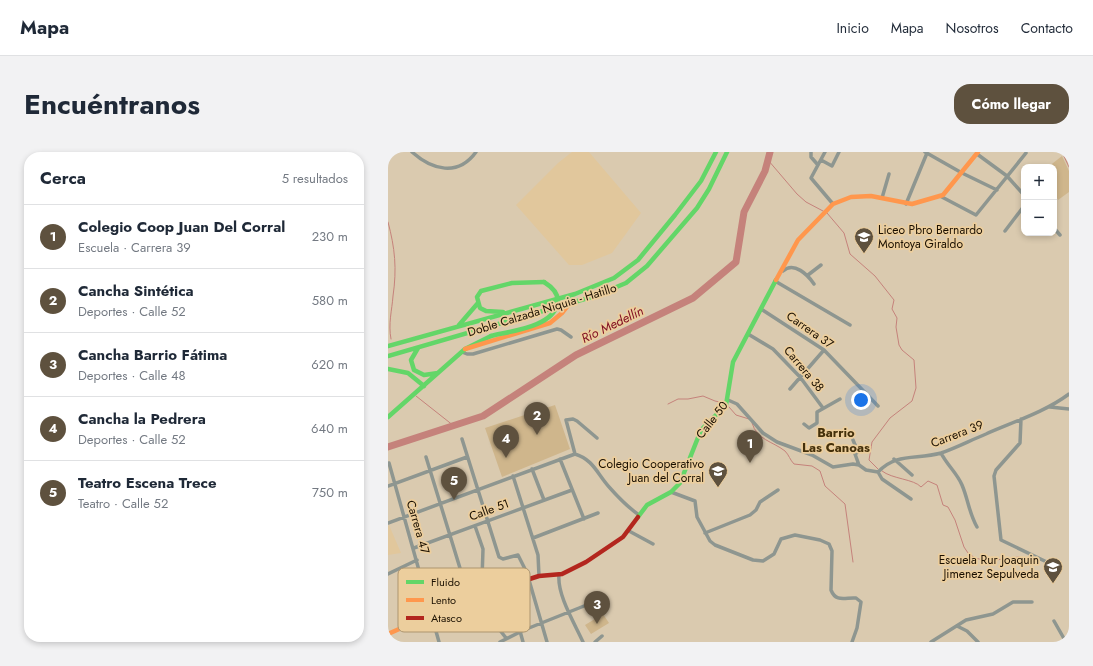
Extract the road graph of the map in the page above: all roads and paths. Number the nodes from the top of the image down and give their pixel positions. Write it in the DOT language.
graph roads {
  1 [pos="412,152"];
  2 [pos="476,152"];
  3 [pos="716,152"];
  4 [pos="727,152"];
  5 [pos="811,152"];
  6 [pos="825,152"];
  7 [pos="839,152"];
  8 [pos="926,153"];
  9 [pos="977,153"];
  10 [pos="1026,153"];
  11 [pos="821,160"];
  12 [pos="818,165"];
  13 [pos="962,173"];
  14 [pos="889,174"];
  15 [pos="1008,176"];
  16 [pos="997,190"];
  17 [pos="1021,191"];
  18 [pos="940,196"];
  19 [pos="882,198"];
  20 [pos="833,204"];
  21 [pos="906,204"];
  22 [pos="1021,210"];
  23 [pos="1006,231"];
  24 [pos="1057,232"];
  25 [pos="1060,235"];
  26 [pos="820,265"];
  27 [pos="780,271"];
  28 [pos="808,275"];
  29 [pos="775,281"];
  30 [pos="814,284"];
  31 [pos="478,303"];
  32 [pos="569,304"];
  33 [pos="761,309"];
  34 [pos="507,313"];
  35 [pos="459,325"];
  36 [pos="850,325"];
  37 [pos="748,334"];
  38 [pos="571,337"];
  39 [pos="388,346"];
  40 [pos="422,346"];
  41 [pos="824,350"];
  42 [pos="464,351"];
  43 [pos="388,356"];
  44 [pos="388,369"];
  45 [pos="438,373"];
  46 [pos="800,377"];
  47 [pos="424,386"];
  48 [pos="790,389"];
  49 [pos="1069,394"];
  50 [pos="840,399"];
  51 [pos="728,400"];
  52 [pos="878,406"];
  53 [pos="1048,407"];
  54 [pos="823,408"];
  55 [pos="1069,408"];
  56 [pos="388,417"];
  57 [pos="1021,419"];
  58 [pos="804,424"];
  59 [pos="597,438"];
  60 [pos="462,439"];
  61 [pos="853,440"];
  62 [pos="942,453"];
  63 [pos="575,454"];
  64 [pos="426,457"];
  65 [pos="467,457"];
  66 [pos="560,459"];
  67 [pos="894,459"];
  68 [pos="389,463"];
  69 [pos="859,465"];
  70 [pos="532,469"];
  71 [pos="430,470"];
  72 [pos="878,472"];
  73 [pos="912,475"];
  74 [pos="513,476"];
  75 [pos="395,483"];
  76 [pos="388,486"];
  77 [pos="478,489"];
  78 [pos="572,490"];
  79 [pos="778,490"];
  80 [pos="671,492"];
  81 [pos="911,499"];
  82 [pos="544,500"];
  83 [pos="440,504"];
  84 [pos="523,508"];
  85 [pos="598,514"];
  86 [pos="640,515"];
  87 [pos="405,516"];
  88 [pos="584,519"];
  89 [pos="487,522"];
  90 [pos="388,523"];
  91 [pos="475,526"];
  92 [pos="977,527"];
  93 [pos="629,531"];
  94 [pos="705,533"];
  95 [pos="450,535"];
  96 [pos="533,538"];
  97 [pos="654,544"];
  98 [pos="414,548"];
  99 [pos="417,560"];
  100 [pos="1053,565"];
  101 [pos="400,568"];
  102 [pos="419,568"];
  103 [pos="460,568"];
  104 [pos="482,568"];
  105 [pos="524,568"];
  106 [pos="398,569"];
  107 [pos="388,574"];
  108 [pos="559,575"];
  109 [pos="539,576"];
  110 [pos="530,580"];
  111 [pos="530,583"];
  112 [pos="594,602"];
  113 [pos="1032,602"];
  114 [pos="569,612"];
  115 [pos="1054,621"];
  116 [pos="542,623"];
  117 [pos="957,626"];
  118 [pos="530,627"];
  119 [pos="398,630"];
  120 [pos="436,632"];
  121 [pos="501,632"];
  122 [pos="518,632"];
  123 [pos="520,632"];
  124 [pos="388,634"];
  125 [pos="602,636"];
  126 [pos="506,638"];
  127 [pos="439,642"];
  128 [pos="500,642"];
  129 [pos="523,642"];
  130 [pos="547,642"];
  131 [pos="583,642"];
  132 [pos="595,642"];
  133 [pos="852,642"];
  134 [pos="931,642"];
  135 [pos="978,642"];
  136 [pos="1066,642"];
  1 -- 2 [label="street"];
  3 -- 34 [label="main road, Doble Calzada Niquia - Hatillo"];
  4 -- 32 [label="main road, Doble Calzada Niquia - Hatillo"];
  5 -- 12 [label="street"];
  6 -- 11 [label="street"];
  7 -- 11 [label="street"];
  8 -- 13 [label="street"];
  8 -- 21 [label="street"];
  9 -- 13 [label="main road"];
  9 -- 15 [label="street"];
  10 -- 15 [label="street"];
  11 -- 12 [label="street"];
  12 -- 20 [label="street"];
  13 -- 16 [label="street"];
  13 -- 18 [label="main road"];
  14 -- 19 [label="street"];
  15 -- 16 [label="street"];
  15 -- 17 [label="street"];
  16 -- 18 [label="street"];
  18 -- 21 [label="main road, Calle 50"];
  19 -- 20 [label="main road, Calle 50"];
  19 -- 21 [label="main road, Calle 50"];
  20 -- 27 [label="main road, Calle 50"];
  22 -- 23 [label="street"];
  24 -- 25 [label="street"];
  26 -- 28 [label="street"];
  27 -- 28 [label="street"];
  27 -- 29 [label="main road, Calle 50"];
  28 -- 30 [label="street"];
  29 -- 33 [label="main road, Calle 50"];
  29 -- 36 [label="street"];
  31 -- 34 [label="main road"];
  31 -- 35 [label="main road"];
  31 -- 42 [label="main road, bridge"];
  32 -- 40 [label="main road, Doble Calzada Niquia - Hatillo"];
  32 -- 42 [label="main road"];
  33 -- 37 [label="main road, Calle 50"];
  33 -- 41 [label="street, Carrera 37"];
  34 -- 35 [label="main road, Doble Calzada Niquia - Hatillo"];
  35 -- 39 [label="main road, Doble Calzada Niquia - Hatillo"];
  37 -- 46 [label="street, Carrera 38"];
  37 -- 51 [label="main road, Calle 50"];
  38 -- 42 [label="street"];
  40 -- 43 [label="main road, Doble Calzada Niquia - Hatillo"];
  40 -- 45 [label="main road"];
  41 -- 46 [label="street"];
  41 -- 52 [label="street, Carrera 37"];
  42 -- 45 [label="main road"];
  44 -- 47 [label="main road"];
  45 -- 47 [label="main road"];
  46 -- 48 [label="street"];
  46 -- 54 [label="street, Carrera 38"];
  47 -- 56 [label="main road"];
  49 -- 53 [label="street, Carrera 39"];
  50 -- 54 [label="street"];
  51 -- 69 [label="street"];
  51 -- 80 [label="main road, Calle 50"];
  53 -- 55 [label="street"];
  53 -- 57 [label="street, Carrera 39"];
  54 -- 58 [label="street"];
  57 -- 62 [label="street, Carrera 39"];
  57 -- 100 [label="street"];
  59 -- 63 [label="street"];
  60 -- 65 [label="street"];
  61 -- 69 [label="street"];
  62 -- 67 [label="street, Carrera 39"];
  62 -- 92 [label="street"];
  63 -- 66 [label="street"];
  63 -- 86 [label="street"];
  64 -- 71 [label="street"];
  65 -- 71 [label="street"];
  65 -- 77 [label="street"];
  66 -- 70 [label="street"];
  66 -- 78 [label="street"];
  67 -- 72 [label="street"];
  67 -- 73 [label="street"];
  68 -- 75 [label="street, Carrera 47"];
  69 -- 72 [label="street"];
  70 -- 74 [label="street"];
  70 -- 82 [label="street"];
  71 -- 75 [label="street"];
  71 -- 83 [label="street"];
  72 -- 81 [label="street"];
  74 -- 77 [label="street"];
  74 -- 84 [label="street"];
  75 -- 76 [label="street"];
  75 -- 87 [label="street, Carrera 47"];
  77 -- 83 [label="street"];
  77 -- 89 [label="street"];
  78 -- 82 [label="street, Calle 51"];
  78 -- 88 [label="street"];
  79 -- 94 [label="street"];
  80 -- 86 [label="main road, Calle 50"];
  80 -- 94 [label="street"];
  82 -- 84 [label="street, Calle 51"];
  83 -- 87 [label="street"];
  83 -- 95 [label="street"];
  84 -- 89 [label="street, Calle 51"];
  84 -- 96 [label="street"];
  85 -- 88 [label="street"];
  86 -- 93 [label="main road, Calle 50"];
  87 -- 90 [label="street"];
  87 -- 98 [label="street, Carrera 47"];
  88 -- 96 [label="street"];
  89 -- 91 [label="street, Calle 51"];
  89 -- 105 [label="street"];
  91 -- 95 [label="street, Calle 51"];
  91 -- 104 [label="street"];
  93 -- 97 [label="street"];
  93 -- 108 [label="main road, Calle 50"];
  94 -- 133 [label="street"];
  95 -- 98 [label="street, Calle 51"];
  95 -- 103 [label="street"];
  96 -- 109 [label="street"];
  98 -- 99 [label="street, Carrera 47"];
  99 -- 101 [label="street"];
  99 -- 102 [label="street, Carrera 47"];
  106 -- 107 [label="street"];
  108 -- 109 [label="main road, Calle 50"];
  108 -- 114 [label="street"];
  109 -- 110 [label="main road, Calle 50"];
  111 -- 116 [label="street"];
  112 -- 114 [label="street"];
  113 -- 117 [label="street"];
  114 -- 116 [label="street"];
  114 -- 131 [label="street"];
  115 -- 136 [label="street"];
  116 -- 118 [label="street"];
  116 -- 130 [label="street"];
  117 -- 134 [label="street"];
  117 -- 135 [label="street"];
  119 -- 124 [label="main road"];
  120 -- 127 [label="street, Carrera 47"];
  121 -- 126 [label="street"];
  122 -- 126 [label="street"];
  123 -- 129 [label="street"];
  125 -- 132 [label="street"];
  126 -- 128 [label="street"];
}
